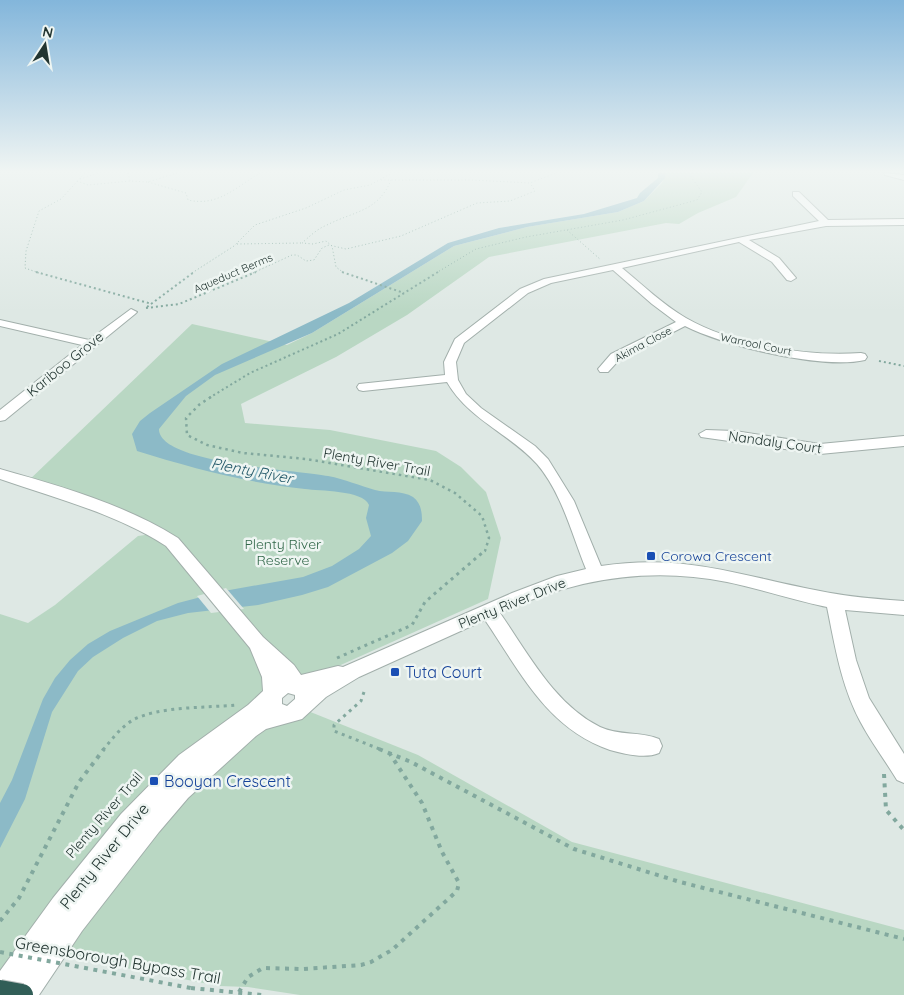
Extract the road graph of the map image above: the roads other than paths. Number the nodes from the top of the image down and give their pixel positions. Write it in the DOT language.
graph roads {
  1 [pos="822,219"];
  2 [pos="904,222"];
  3 [pos="826,223"];
  4 [pos="740,239"];
  5 [pos="609,265"];
  6 [pos="791,278"];
  7 [pos="136,312"];
  8 [pos="684,322"];
  9 [pos="0,323"];
  10 [pos="90,344"];
  11 [pos="861,357"];
  12 [pos="604,369"];
  13 [pos="451,378"];
  14 [pos="363,387"];
  15 [pos="0,416"];
  16 [pos="706,434"];
  17 [pos="904,442"];
  18 [pos="0,474"];
  19 [pos="596,573"];
  20 [pos="835,602"];
  21 [pos="904,608"];
  22 [pos="489,611"];
  23 [pos="257,643"];
  24 [pos="364,667"];
  25 [pos="296,685"];
  26 [pos="275,702"];
  27 [pos="304,703"];
  28 [pos="652,746"];
  29 [pos="904,774"];
  30 [pos="0,992"];
  31 [pos="23,995"];
  1 -- 3 [label="street"];
  2 -- 3 [label="street"];
  3 -- 4 [label="street"];
  4 -- 5 [label="street"];
  4 -- 6 [label="street"];
  5 -- 8 [label="street, Warrool Court"];
  5 -- 13 [label="street"];
  7 -- 10 [label="street, Kariboo Grove"];
  8 -- 11 [label="street, Warrool Court"];
  8 -- 12 [label="street, Akima Close"];
  9 -- 10 [label="street"];
  10 -- 15 [label="street, Kariboo Grove"];
  13 -- 14 [label="street"];
  13 -- 19 [label="street"];
  16 -- 17 [label="street, Nandaly Court"];
  18 -- 23 [label="street"];
  19 -- 20 [label="street, Plenty River Drive"];
  19 -- 22 [label="street, Plenty River Drive"];
  20 -- 21 [label="street, Plenty River Drive"];
  20 -- 29 [label="street"];
  22 -- 24 [label="street, Plenty River Drive"];
  22 -- 28 [label="street"];
  23 -- 25 [label="street"];
  23 -- 26 [label="street"];
  24 -- 25 [label="street, Plenty River Drive"];
  24 -- 27 [label="street, Plenty River Drive"];
  25 -- 26 [label="street"];
  25 -- 27 [label="street"];
  26 -- 27 [label="street"];
  26 -- 30 [label="street, Plenty River Drive"];
  26 -- 31 [label="street, Plenty River Drive"];
  30 -- 31 [label="highway, bridge"];
}
